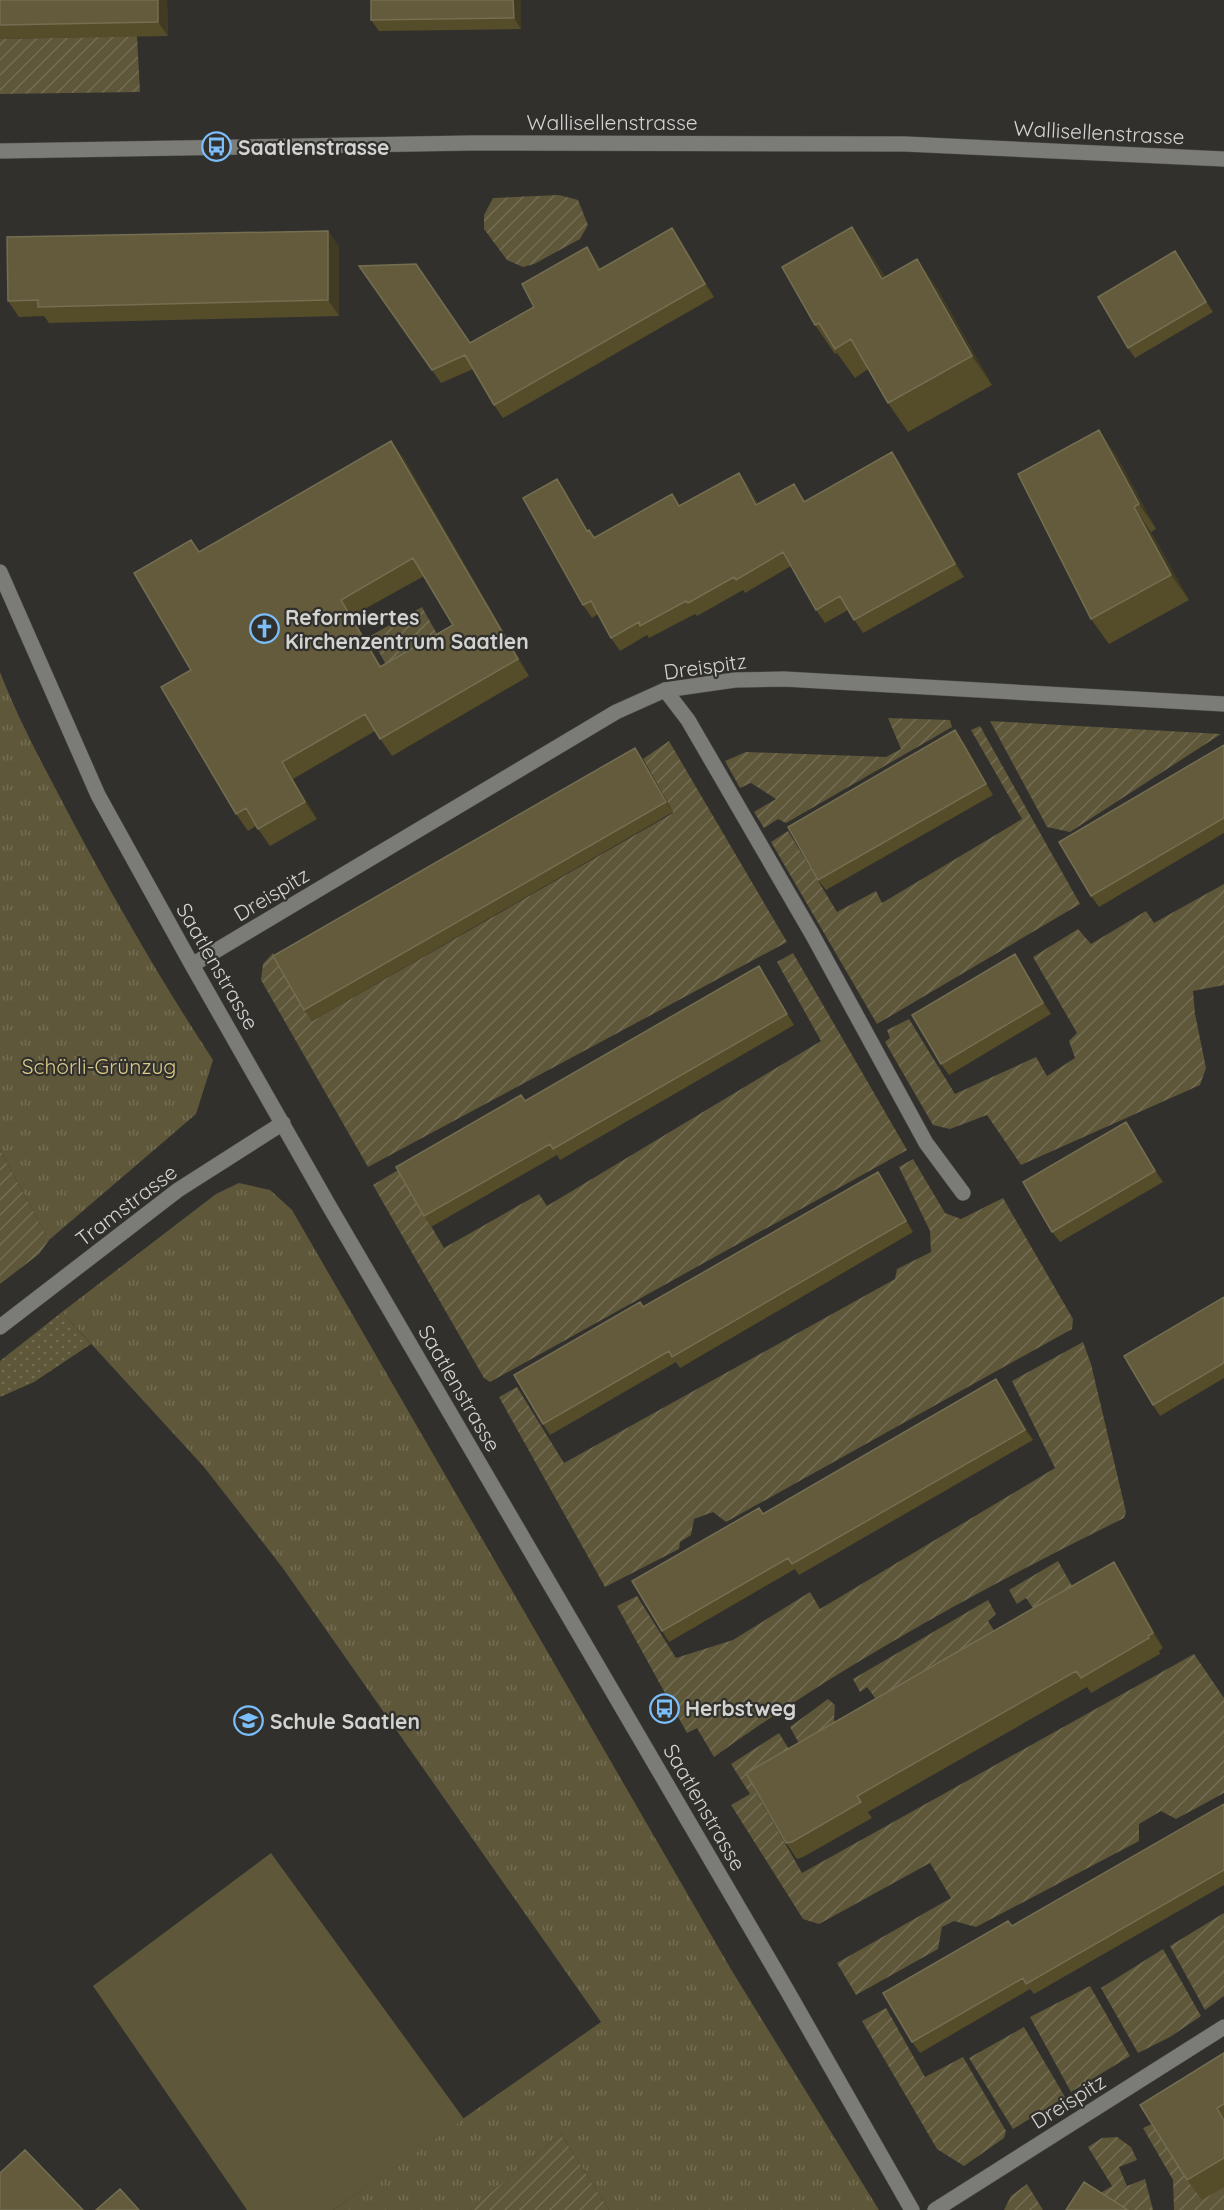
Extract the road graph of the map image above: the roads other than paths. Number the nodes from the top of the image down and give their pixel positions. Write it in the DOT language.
graph roads {
  1 [pos="0,151"];
  2 [pos="1224,159"];
  3 [pos="0,572"];
  4 [pos="665,690"];
  5 [pos="1224,704"];
  6 [pos="192,965"];
  7 [pos="283,1123"];
  8 [pos="963,1193"];
  9 [pos="0,1327"];
  10 [pos="1224,2027"];
  11 [pos="912,2210"];
  12 [pos="935,2210"];
  1 -- 2 [label="street, Wallisellenstrasse"];
  3 -- 6 [label="street, Saatlenstrasse"];
  4 -- 5 [label="street, Dreispitz"];
  4 -- 6 [label="street, Dreispitz"];
  4 -- 8 [label="street"];
  6 -- 7 [label="street, Saatlenstrasse"];
  7 -- 9 [label="street, Tramstrasse"];
  7 -- 11 [label="street, Saatlenstrasse"];
  10 -- 12 [label="street, Dreispitz"];
}
